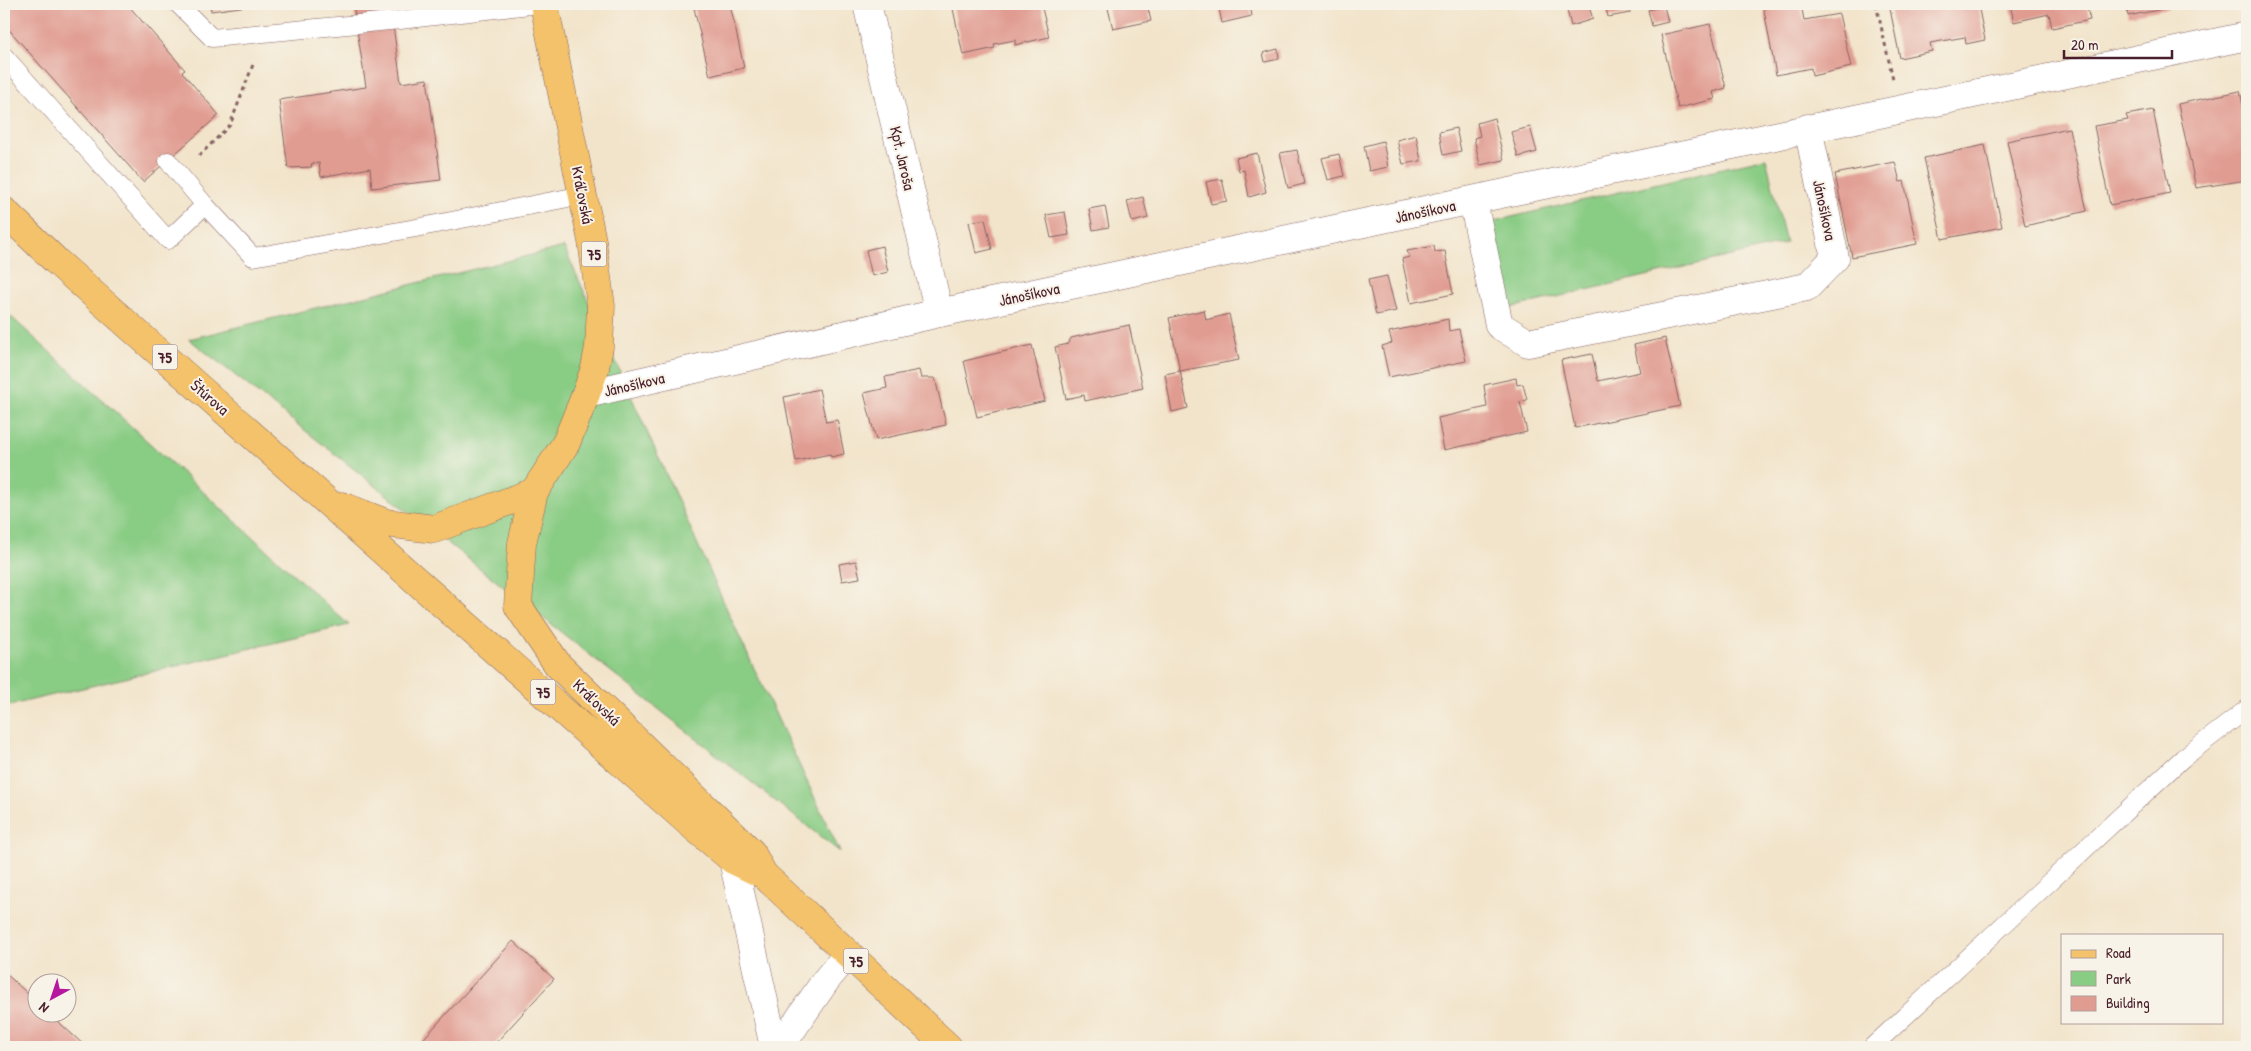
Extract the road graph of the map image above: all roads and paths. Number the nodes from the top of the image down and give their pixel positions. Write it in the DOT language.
graph roads {
  1 [pos="178,4"];
  2 [pos="539,4"];
  3 [pos="544,4"];
  4 [pos="867,4"];
  5 [pos="1876,4"];
  6 [pos="265,33"];
  7 [pos="2247,36"];
  8 [pos="4,56"];
  9 [pos="1894,85"];
  10 [pos="1808,128"];
  11 [pos="168,160"];
  12 [pos="180,175"];
  13 [pos="583,194"];
  14 [pos="1473,201"];
  15 [pos="205,205"];
  16 [pos="4,212"];
  17 [pos="939,313"];
  18 [pos="586,394"];
  19 [pos="534,492"];
  20 [pos="328,501"];
  21 [pos="2247,709"];
  22 [pos="733,860"];
  23 [pos="764,875"];
  24 [pos="848,954"];
  25 [pos="774,1047"];
  26 [pos="780,1047"];
  27 [pos="948,1047"];
  28 [pos="1872,1047"];
  1 -- 6 [label="lane"];
  2 -- 6 [label="lane"];
  3 -- 13 [label="main road, Kráľovská / 75"];
  4 -- 17 [label="street, Kpt. Jaroša"];
  5 -- 9 [label="path"];
  6 -- 12 [label="path"];
  7 -- 10 [label="street, Jánošíkova"];
  8 -- 15 [label="lane"];
  10 -- 14 [label="street, Jánošíkova"];
  10 -- 14 [label="street, Jánošíkova"];
  11 -- 12 [label="lane"];
  12 -- 15 [label="lane"];
  13 -- 15 [label="lane"];
  13 -- 18 [label="main road, Kráľovská / 75"];
  14 -- 17 [label="street, Jánošíkova"];
  16 -- 20 [label="main road, Štúrova / 75"];
  17 -- 18 [label="street, Jánošíkova"];
  18 -- 19 [label="main road, Kráľovská / 75"];
  19 -- 20 [label="main road, 75"];
  19 -- 23 [label="main road, Kráľovská / 75"];
  20 -- 22 [label="main road, 75"];
  21 -- 28 [label="lane"];
  22 -- 23 [label="main road, 75"];
  22 -- 25 [label="street"];
  23 -- 24 [label="main road, 75"];
  24 -- 26 [label="street"];
  24 -- 27 [label="main road, 75"];
}
